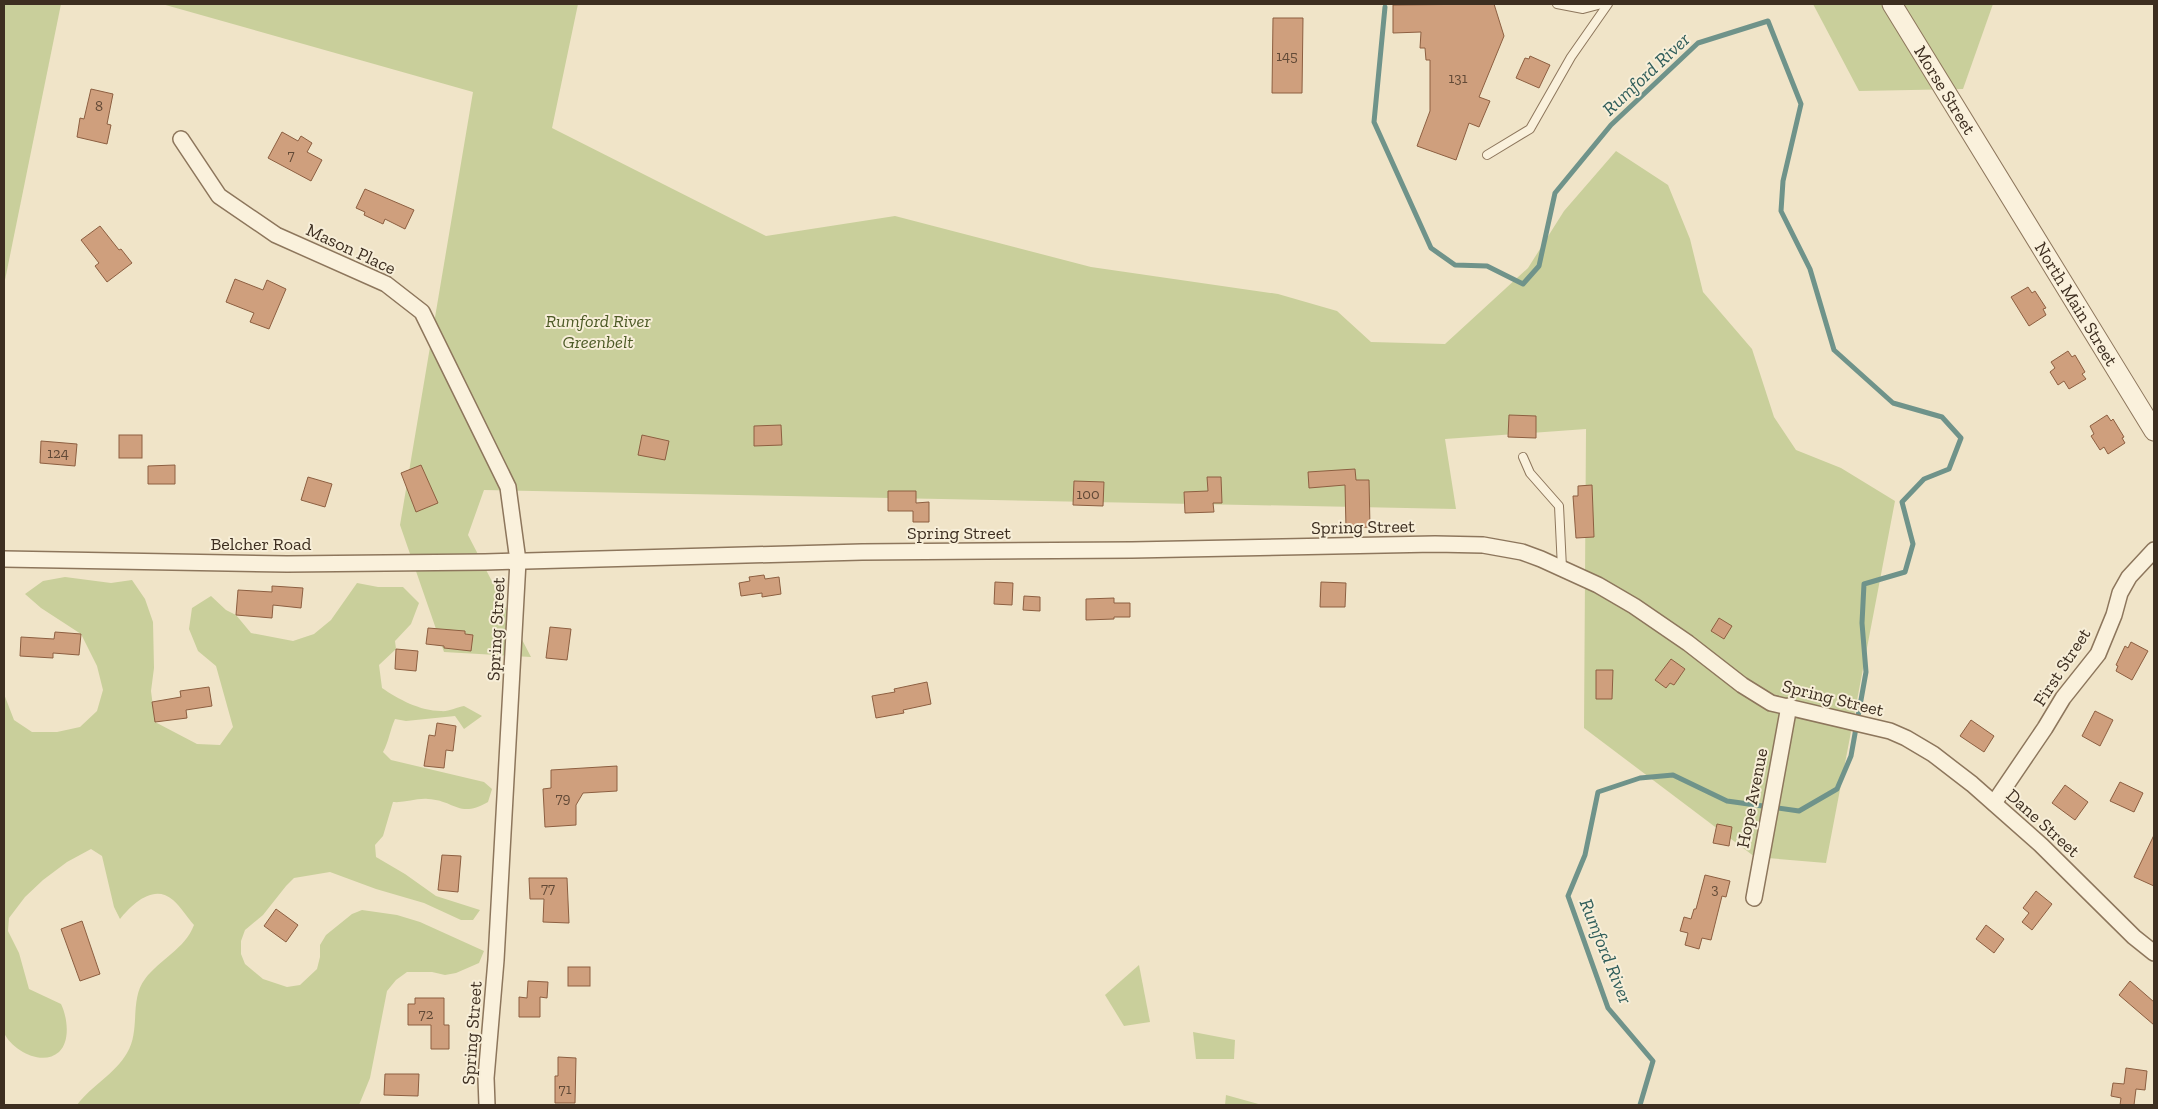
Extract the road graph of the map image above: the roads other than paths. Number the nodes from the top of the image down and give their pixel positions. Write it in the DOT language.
graph roads {
  1 [pos="1557,4"];
  2 [pos="1602,4"];
  3 [pos="1608,4"];
  4 [pos="1892,4"];
  5 [pos="182,139"];
  6 [pos="1487,155"];
  7 [pos="1998,177"];
  8 [pos="2154,431"];
  9 [pos="1523,457"];
  10 [pos="2154,550"];
  11 [pos="4,559"];
  12 [pos="518,561"];
  13 [pos="1562,568"];
  14 [pos="1789,706"];
  15 [pos="1897,734"];
  16 [pos="1994,803"];
  17 [pos="1754,898"];
  18 [pos="2154,952"];
  19 [pos="487,1105"];
  1 -- 2 [label="lane"];
  3 -- 6 [label="lane"];
  4 -- 7 [label="street, Morse Street"];
  5 -- 12 [label="street, Mason Place"];
  7 -- 8 [label="street, North Main Street"];
  9 -- 13 [label="lane"];
  10 -- 16 [label="street, First Street"];
  11 -- 12 [label="street, Belcher Road"];
  12 -- 13 [label="street, Spring Street"];
  12 -- 19 [label="street, Spring Street"];
  13 -- 14 [label="street, Spring Street"];
  14 -- 15 [label="street, Spring Street"];
  14 -- 17 [label="street, Hope Avenue"];
  15 -- 16 [label="street, Dane Street"];
  16 -- 18 [label="street, Dane Street"];
}
